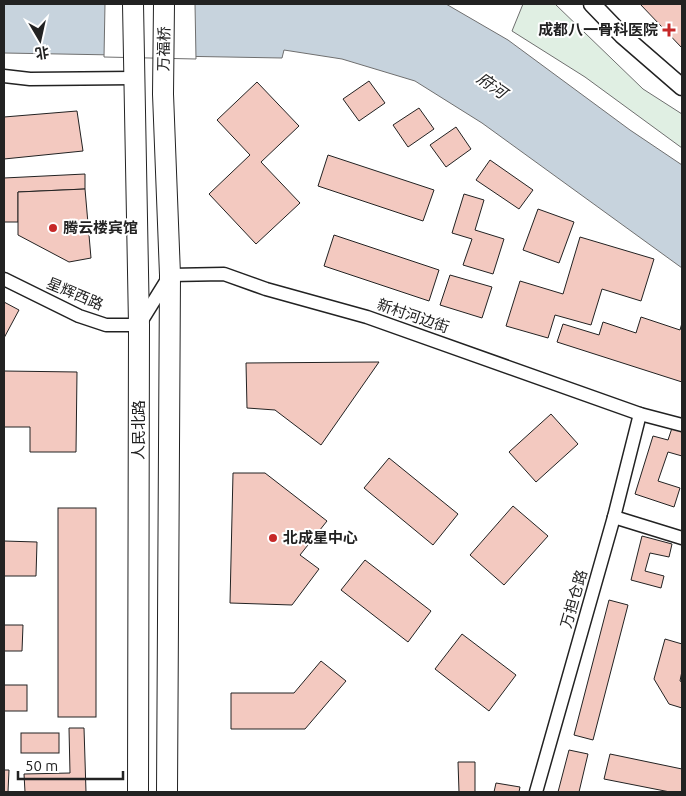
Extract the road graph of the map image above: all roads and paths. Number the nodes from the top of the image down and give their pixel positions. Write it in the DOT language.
graph roads {
  1 [pos="133,4"];
  2 [pos="164,4"];
  3 [pos="592,4"];
  4 [pos="134,72"];
  5 [pos="4,76"];
  6 [pos="682,87"];
  7 [pos="163,94"];
  8 [pos="170,275"];
  9 [pos="4,279"];
  10 [pos="139,325"];
  11 [pos="640,414"];
  12 [pos="682,425"];
  13 [pos="614,516"];
  14 [pos="682,538"];
  15 [pos="138,792"];
  16 [pos="167,792"];
  17 [pos="536,792"];
  1 -- 4 [label="main road, 万福桥"];
  2 -- 7 [label="main road, 万福桥"];
  3 -- 6 [label="street"];
  4 -- 5 [label="street"];
  4 -- 10 [label="main road, 人民北路"];
  7 -- 8 [label="main road, 人民北路"];
  8 -- 10 [label="street"];
  8 -- 11 [label="street, 新村河边街"];
  8 -- 16 [label="main road, 人民北路"];
  9 -- 10 [label="street, 星辉西路"];
  10 -- 15 [label="main road, 人民北路"];
  11 -- 12 [label="street, 新村河边街"];
  11 -- 13 [label="street, 万担仓路"];
  13 -- 14 [label="street"];
  13 -- 17 [label="street, 万担仓路"];
}
